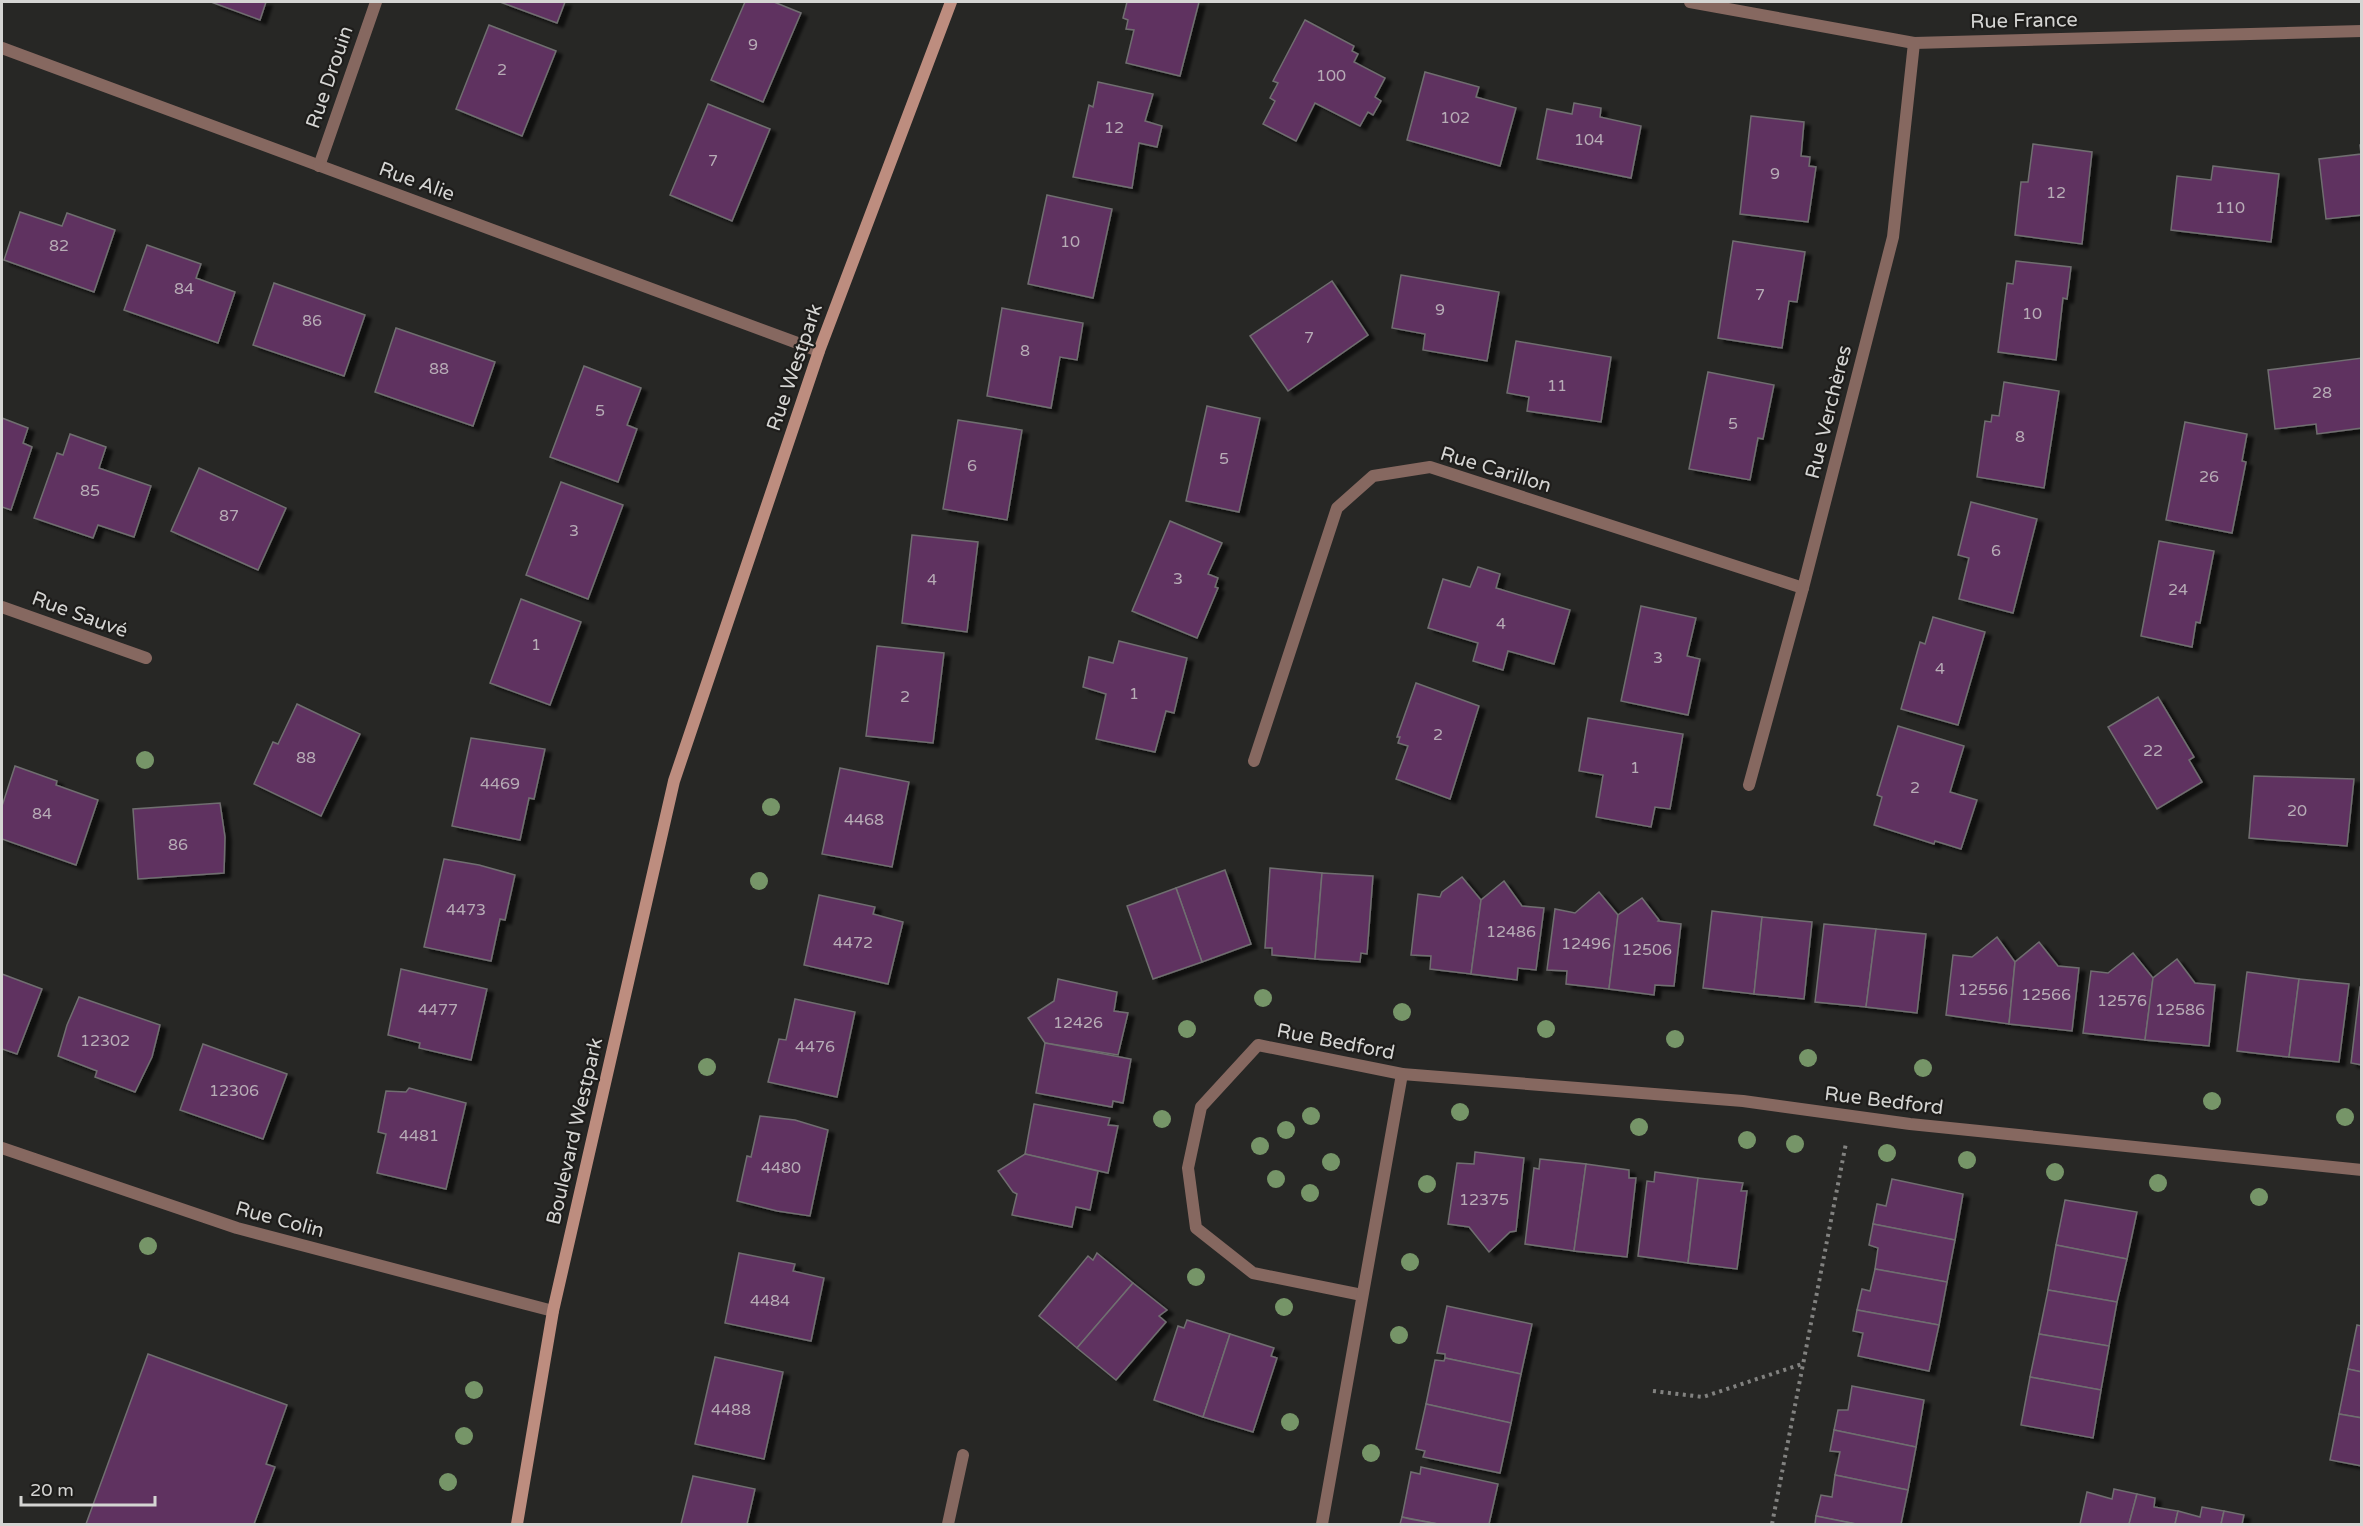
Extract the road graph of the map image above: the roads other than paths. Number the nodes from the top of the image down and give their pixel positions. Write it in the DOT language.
graph roads {
  1 [pos="376,2"];
  2 [pos="951,2"];
  3 [pos="1690,2"];
  4 [pos="2361,31"];
  5 [pos="1914,43"];
  6 [pos="2,48"];
  7 [pos="319,166"];
  8 [pos="819,351"];
  9 [pos="1803,588"];
  10 [pos="2,607"];
  11 [pos="146,658"];
  12 [pos="685,750"];
  13 [pos="1254,761"];
  14 [pos="1749,784"];
  15 [pos="1402,1074"];
  16 [pos="2,1148"];
  17 [pos="2361,1170"];
  18 [pos="1362,1295"];
  19 [pos="553,1311"];
  20 [pos="963,1455"];
  21 [pos="517,1524"];
  22 [pos="948,1524"];
  23 [pos="1322,1524"];
  1 -- 7 [label="street, Rue Drouin"];
  2 -- 8 [label="street, Rue Westpark"];
  3 -- 5 [label="street, Rue France"];
  4 -- 5 [label="street, Rue France"];
  5 -- 9 [label="street, Rue Verchères"];
  6 -- 7 [label="street, Rue Alie"];
  7 -- 8 [label="street, Rue Alie"];
  8 -- 12 [label="street, Rue Westpark"];
  9 -- 13 [label="street, Rue Carillon"];
  9 -- 14 [label="street, Rue Verchères"];
  10 -- 11 [label="street, Rue Sauvé"];
  12 -- 19 [label="street, Boulevard Westpark"];
  15 -- 17 [label="street, Rue Bedford"];
  15 -- 18 [label="street, Rue Bedford"];
  15 -- 18 [label="street, Rue Bedford"];
  16 -- 19 [label="street, Rue Colin"];
  18 -- 23 [label="street, Rue Bedford"];
  19 -- 21 [label="street, Boulevard Westpark"];
  20 -- 22 [label="street"];
}
